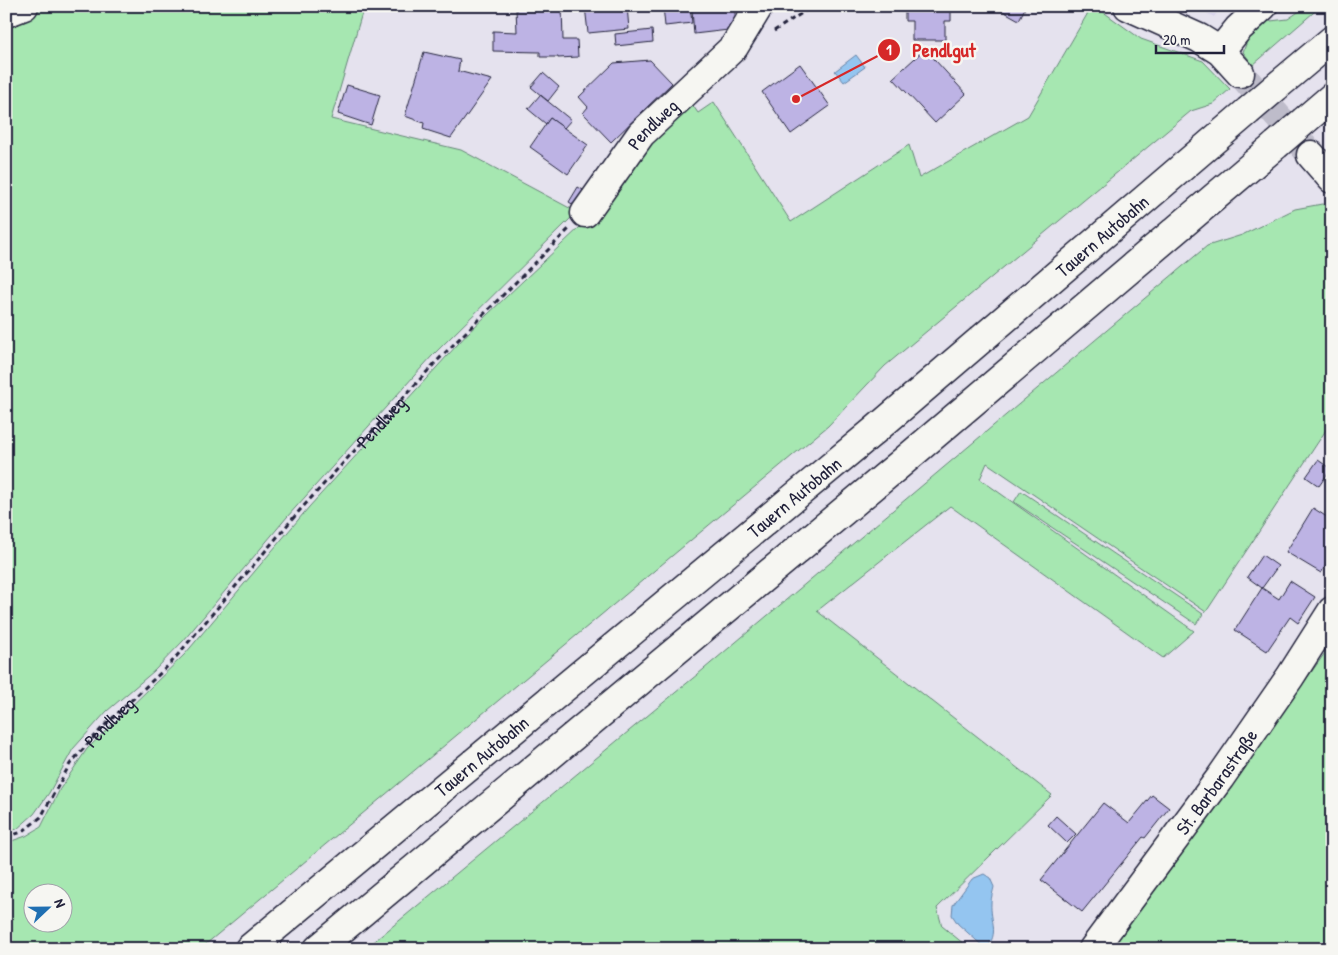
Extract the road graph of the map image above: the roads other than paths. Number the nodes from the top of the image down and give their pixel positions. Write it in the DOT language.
graph roads {
  1 [pos="24,6"];
  2 [pos="759,6"];
  3 [pos="1128,6"];
  4 [pos="1263,6"];
  5 [pos="6,13"];
  6 [pos="1332,40"];
  7 [pos="1220,51"];
  8 [pos="1240,73"];
  9 [pos="1332,97"];
  10 [pos="1311,155"];
  11 [pos="1332,178"];
  12 [pos="585,213"];
  13 [pos="1332,611"];
  14 [pos="249,949"];
  15 [pos="318,949"];
  16 [pos="1093,949"];
  1 -- 5 [label="main road"];
  2 -- 12 [label="main road, Pendlweg"];
  3 -- 7 [label="main road"];
  4 -- 7 [label="main road"];
  6 -- 14 [label="main road, Tauern Autobahn, bridge"];
  7 -- 8 [label="main road"];
  9 -- 15 [label="main road, bridge"];
  10 -- 11 [label="main road"];
  13 -- 16 [label="main road, St. Barbarastraße"];
}
